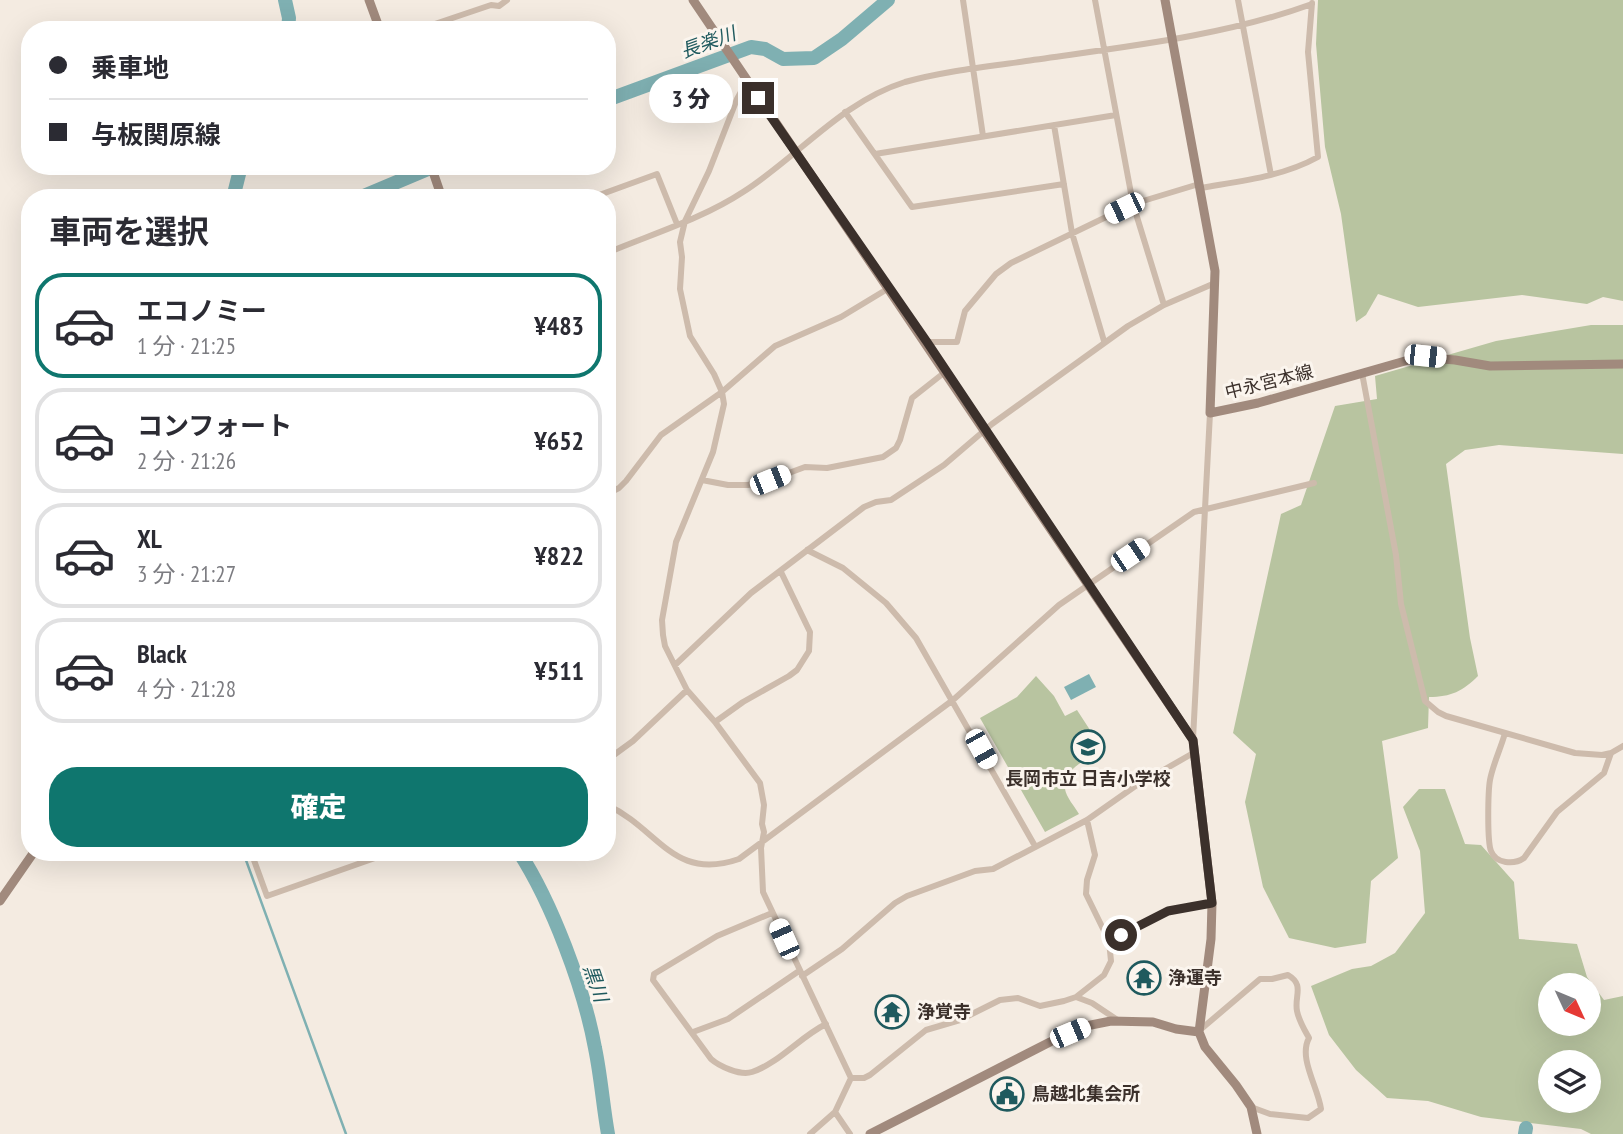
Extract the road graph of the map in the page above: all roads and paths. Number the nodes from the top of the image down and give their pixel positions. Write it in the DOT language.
graph roads {
  1 [pos="369,0"];
  2 [pos="507,0"];
  3 [pos="693,0"];
  4 [pos="963,0"];
  5 [pos="1095,0"];
  6 [pos="1165,0"];
  7 [pos="1238,0"];
  8 [pos="1312,2"];
  9 [pos="377,21"];
  10 [pos="444,21"];
  11 [pos="1243,26"];
  12 [pos="1172,39"];
  13 [pos="1104,50"];
  14 [pos="973,69"];
  15 [pos="747,81"];
  16 [pos="845,112"];
  17 [pos="1116,115"];
  18 [pos="1054,125"];
  19 [pos="983,136"];
  20 [pos="795,152"];
  21 [pos="875,154"];
  22 [pos="1271,175"];
  23 [pos="1064,184"];
  24 [pos="1199,186"];
  25 [pos="616,189"];
  26 [pos="1133,204"];
  27 [pos="685,221"];
  28 [pos="677,224"];
  29 [pos="1072,233"];
  30 [pos="616,249"];
  31 [pos="1215,283"];
  32 [pos="889,288"];
  33 [pos="1164,305"];
  34 [pos="1104,341"];
  35 [pos="927,342"];
  36 [pos="1623,364"];
  37 [pos="945,372"];
  38 [pos="1362,373"];
  39 [pos="722,392"];
  40 [pos="1210,413"];
  41 [pos="986,430"];
  42 [pos="702,480"];
  43 [pos="1314,483"];
  44 [pos="616,490"];
  45 [pos="1205,508"];
  46 [pos="807,551"];
  47 [pos="781,572"];
  48 [pos="1088,583"];
  49 [pos="675,665"];
  50 [pos="687,690"];
  51 [pos="953,700"];
  52 [pos="715,722"];
  53 [pos="1505,733"];
  54 [pos="1193,740"];
  55 [pos="1623,746"];
  56 [pos="1195,752"];
  57 [pos="616,753"];
  58 [pos="1611,753"];
  59 [pos="616,810"];
  60 [pos="1087,820"];
  61 [pos="762,840"];
  62 [pos="1035,846"];
  63 [pos="28,861"];
  64 [pos="254,861"];
  65 [pos="367,861"];
  66 [pos="0,901"];
  67 [pos="1212,903"];
  68 [pos="772,913"];
  69 [pos="1109,941"];
  70 [pos="801,973"];
  71 [pos="1076,997"];
  72 [pos="1119,1021"];
  73 [pos="826,1024"];
  74 [pos="1200,1031"];
  75 [pos="693,1032"];
  76 [pos="851,1078"];
  77 [pos="1251,1107"];
  78 [pos="835,1112"];
  79 [pos="810,1134"];
  80 [pos="850,1134"];
  81 [pos="870,1134"];
  82 [pos="1257,1134"];
  1 -- 9 [label="main road"];
  2 -- 10 [label="street"];
  3 -- 15 [label="main road"];
  4 -- 14 [label="street"];
  5 -- 13 [label="street"];
  6 -- 12 [label="main road, 中永宮本線"];
  7 -- 11 [label="street"];
  8 -- 11 [label="street"];
  8 -- 22 [label="street"];
  11 -- 12 [label="street"];
  11 -- 22 [label="street"];
  12 -- 13 [label="street"];
  12 -- 24 [label="main road, 中永宮本線"];
  13 -- 14 [label="street"];
  13 -- 17 [label="street"];
  14 -- 16 [label="street"];
  14 -- 19 [label="street"];
  15 -- 20 [label="main road"];
  15 -- 27 [label="street"];
  16 -- 20 [label="street"];
  16 -- 21 [label="street"];
  17 -- 18 [label="street"];
  17 -- 26 [label="street"];
  18 -- 19 [label="street"];
  18 -- 23 [label="street"];
  19 -- 21 [label="street"];
  20 -- 27 [label="street"];
  20 -- 32 [label="main road"];
  21 -- 23 [label="street"];
  22 -- 24 [label="street"];
  23 -- 29 [label="street"];
  24 -- 26 [label="street"];
  24 -- 31 [label="main road, 中永宮本線"];
  25 -- 28 [label="street"];
  26 -- 29 [label="street"];
  26 -- 33 [label="street"];
  27 -- 28 [label="street"];
  27 -- 39 [label="street"];
  28 -- 30 [label="street"];
  29 -- 34 [label="street"];
  29 -- 35 [label="street"];
  31 -- 33 [label="street"];
  31 -- 40 [label="main road, 中永宮本線"];
  32 -- 35 [label="main road"];
  32 -- 39 [label="street"];
  33 -- 34 [label="street"];
  34 -- 41 [label="street"];
  35 -- 37 [label="main road"];
  36 -- 38 [label="main road, 中永宮本線"];
  37 -- 41 [label="main road"];
  37 -- 42 [label="street"];
  38 -- 40 [label="main road, 中永宮本線"];
  38 -- 53 [label="street"];
  39 -- 42 [label="street"];
  39 -- 44 [label="street"];
  40 -- 45 [label="street"];
  41 -- 46 [label="street"];
  41 -- 48 [label="main road"];
  42 -- 49 [label="street"];
  43 -- 45 [label="street"];
  45 -- 48 [label="street"];
  45 -- 54 [label="street"];
  46 -- 47 [label="street"];
  46 -- 51 [label="street"];
  47 -- 49 [label="street"];
  47 -- 52 [label="street"];
  48 -- 51 [label="street"];
  48 -- 54 [label="main road"];
  49 -- 50 [label="street"];
  50 -- 52 [label="street"];
  50 -- 57 [label="street"];
  51 -- 61 [label="street"];
  51 -- 62 [label="street"];
  52 -- 61 [label="street"];
  53 -- 58 [label="street"];
  53 -- 58 [label="street"];
  54 -- 56 [label="main road"];
  55 -- 58 [label="street"];
  56 -- 60 [label="street"];
  56 -- 67 [label="main road"];
  59 -- 61 [label="street"];
  60 -- 62 [label="street"];
  60 -- 69 [label="street"];
  61 -- 68 [label="street"];
  62 -- 70 [label="street"];
  63 -- 66 [label="main road"];
  64 -- 65 [label="street"];
  67 -- 69 [label="street"];
  67 -- 74 [label="main road"];
  68 -- 70 [label="street"];
  68 -- 75 [label="street"];
  69 -- 71 [label="street"];
  70 -- 73 [label="street"];
  70 -- 75 [label="street"];
  71 -- 72 [label="street"];
  71 -- 76 [label="street"];
  72 -- 74 [label="main road"];
  72 -- 81 [label="main road"];
  73 -- 75 [label="street"];
  73 -- 76 [label="street"];
  74 -- 77 [label="main road"];
  74 -- 77 [label="street"];
  76 -- 78 [label="street"];
  77 -- 82 [label="main road"];
  78 -- 79 [label="street"];
  78 -- 80 [label="street"];
}
